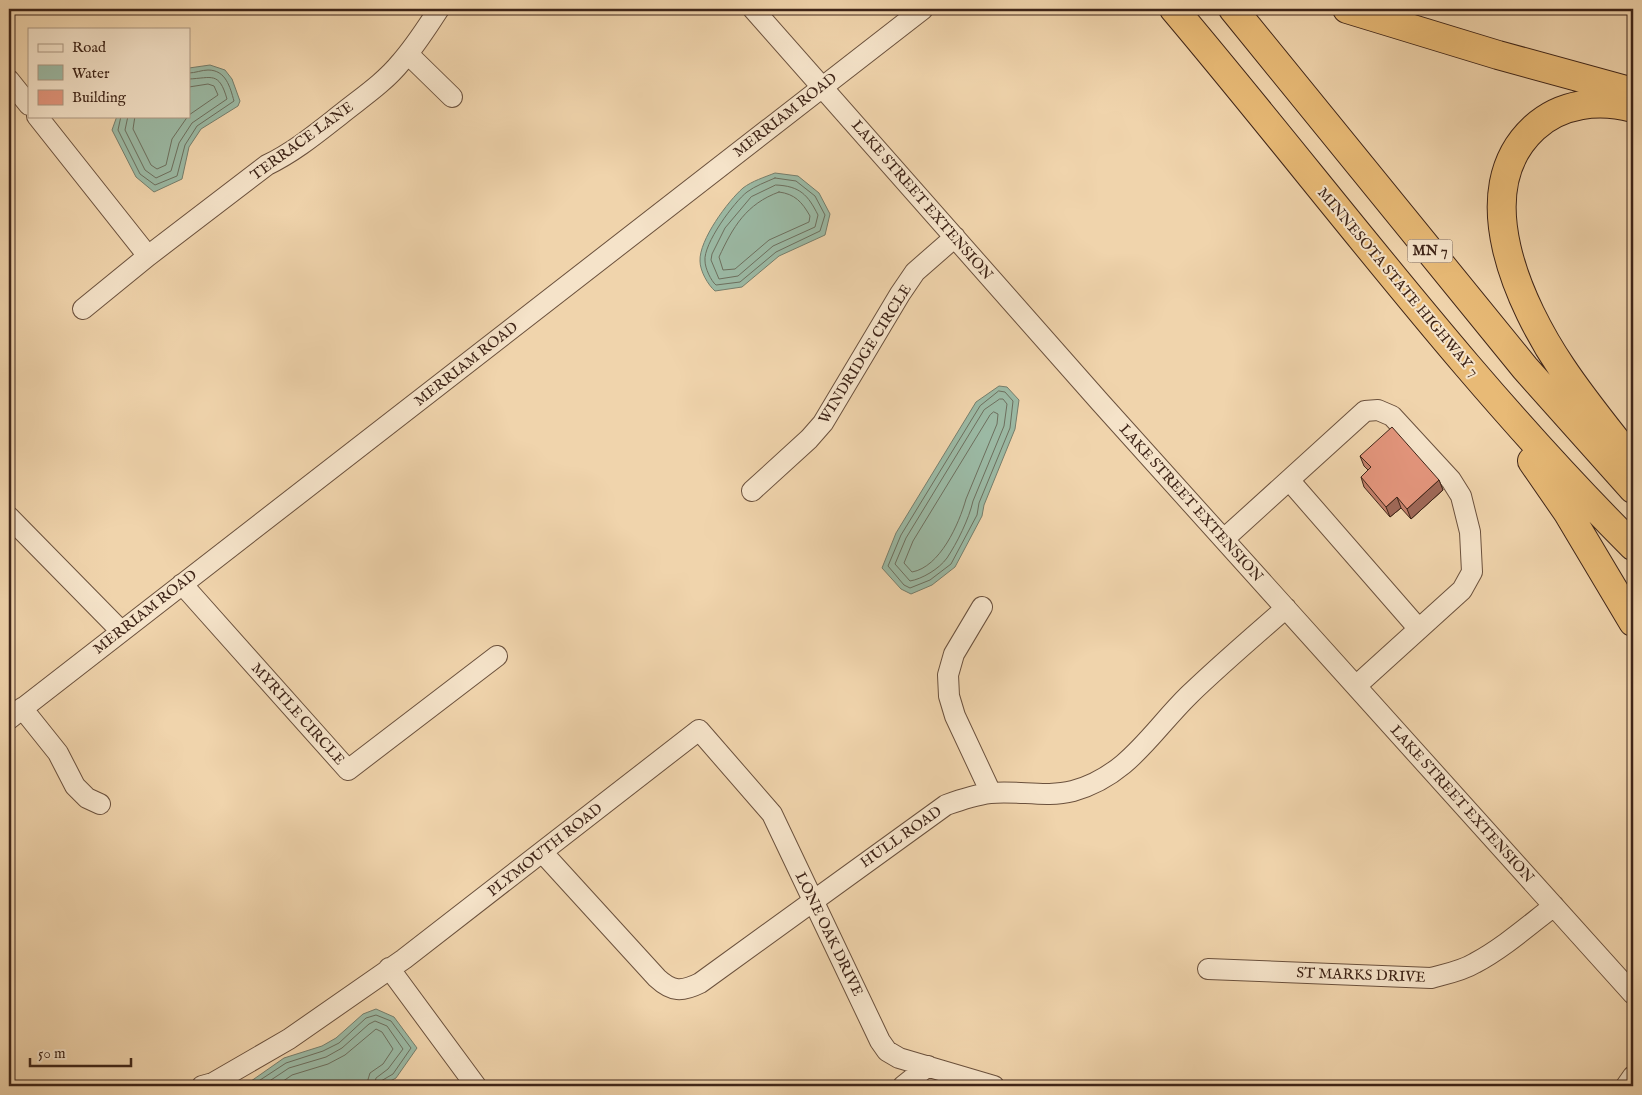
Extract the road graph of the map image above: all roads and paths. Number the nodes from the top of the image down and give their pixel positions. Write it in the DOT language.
graph roads {
  1 [pos="439,9"];
  2 [pos="753,9"];
  3 [pos="923,9"];
  4 [pos="1174,9"];
  5 [pos="1233,9"];
  6 [pos="1347,9"];
  7 [pos="408,54"];
  8 [pos="9,80"];
  9 [pos="822,86"];
  10 [pos="1633,92"];
  11 [pos="452,97"];
  12 [pos="28,104"];
  13 [pos="1633,108"];
  14 [pos="39,118"];
  15 [pos="955,237"];
  16 [pos="148,256"];
  17 [pos="1396,280"];
  18 [pos="83,309"];
  19 [pos="1633,462"];
  20 [pos="1289,480"];
  21 [pos="1633,489"];
  22 [pos="752,490"];
  23 [pos="9,517"];
  24 [pos="1224,539"];
  25 [pos="1633,546"];
  26 [pos="182,584"];
  27 [pos="982,607"];
  28 [pos="1286,608"];
  29 [pos="1633,622"];
  30 [pos="1418,628"];
  31 [pos="121,631"];
  32 [pos="497,656"];
  33 [pos="1356,686"];
  34 [pos="15,714"];
  35 [pos="699,730"];
  36 [pos="991,793"];
  37 [pos="100,804"];
  38 [pos="542,852"];
  39 [pos="813,900"];
  40 [pos="1554,906"];
  41 [pos="389,968"];
  42 [pos="1208,970"];
  43 [pos="1633,994"];
  44 [pos="928,1066"];
  45 [pos="1633,1076"];
  46 [pos="207,1085"];
  47 [pos="476,1086"];
  48 [pos="902,1086"];
  49 [pos="994,1086"];
  50 [pos="1626,1086"];
  1 -- 7 [label="street, TERRACE LANE"];
  2 -- 9 [label="street, LAKE STREET EXTENSION"];
  3 -- 9 [label="street, MERRIAM ROAD"];
  4 -- 17 [label="highway, MINNESOTA STATE HIGHWAY 7 / MN 7"];
  5 -- 21 [label="highway, MN 7"];
  6 -- 10 [label="highway"];
  7 -- 11 [label="street"];
  7 -- 16 [label="street, TERRACE LANE"];
  8 -- 12 [label="street"];
  9 -- 15 [label="street, LAKE STREET EXTENSION"];
  9 -- 26 [label="street, MERRIAM ROAD"];
  13 -- 19 [label="highway"];
  14 -- 16 [label="street"];
  15 -- 22 [label="street, WINDRIDGE CIRCLE"];
  15 -- 24 [label="street, LAKE STREET EXTENSION"];
  16 -- 18 [label="street, TERRACE LANE"];
  17 -- 25 [label="highway, MINNESOTA STATE HIGHWAY 7 / MN 7"];
  17 -- 29 [label="highway"];
  20 -- 24 [label="street"];
  20 -- 30 [label="street"];
  20 -- 30 [label="street"];
  23 -- 31 [label="street"];
  24 -- 28 [label="street, LAKE STREET EXTENSION"];
  26 -- 31 [label="street, MERRIAM ROAD"];
  26 -- 32 [label="street, MYRTLE CIRCLE"];
  27 -- 36 [label="street"];
  28 -- 33 [label="street, LAKE STREET EXTENSION"];
  28 -- 36 [label="street, HULL ROAD"];
  30 -- 33 [label="street"];
  31 -- 34 [label="street, MERRIAM ROAD"];
  33 -- 40 [label="street, LAKE STREET EXTENSION"];
  34 -- 37 [label="street"];
  35 -- 38 [label="street, PLYMOUTH ROAD"];
  35 -- 39 [label="street, LONE OAK DRIVE"];
  36 -- 39 [label="street, HULL ROAD"];
  38 -- 39 [label="street, HULL ROAD"];
  38 -- 41 [label="street, PLYMOUTH ROAD"];
  39 -- 44 [label="street, LONE OAK DRIVE"];
  40 -- 42 [label="street, ST MARKS DRIVE"];
  40 -- 43 [label="street, LAKE STREET EXTENSION"];
  41 -- 46 [label="street, PLYMOUTH ROAD"];
  41 -- 47 [label="street"];
  44 -- 48 [label="street"];
  44 -- 49 [label="street, LONE OAK DRIVE"];
  45 -- 50 [label="street"];
}
